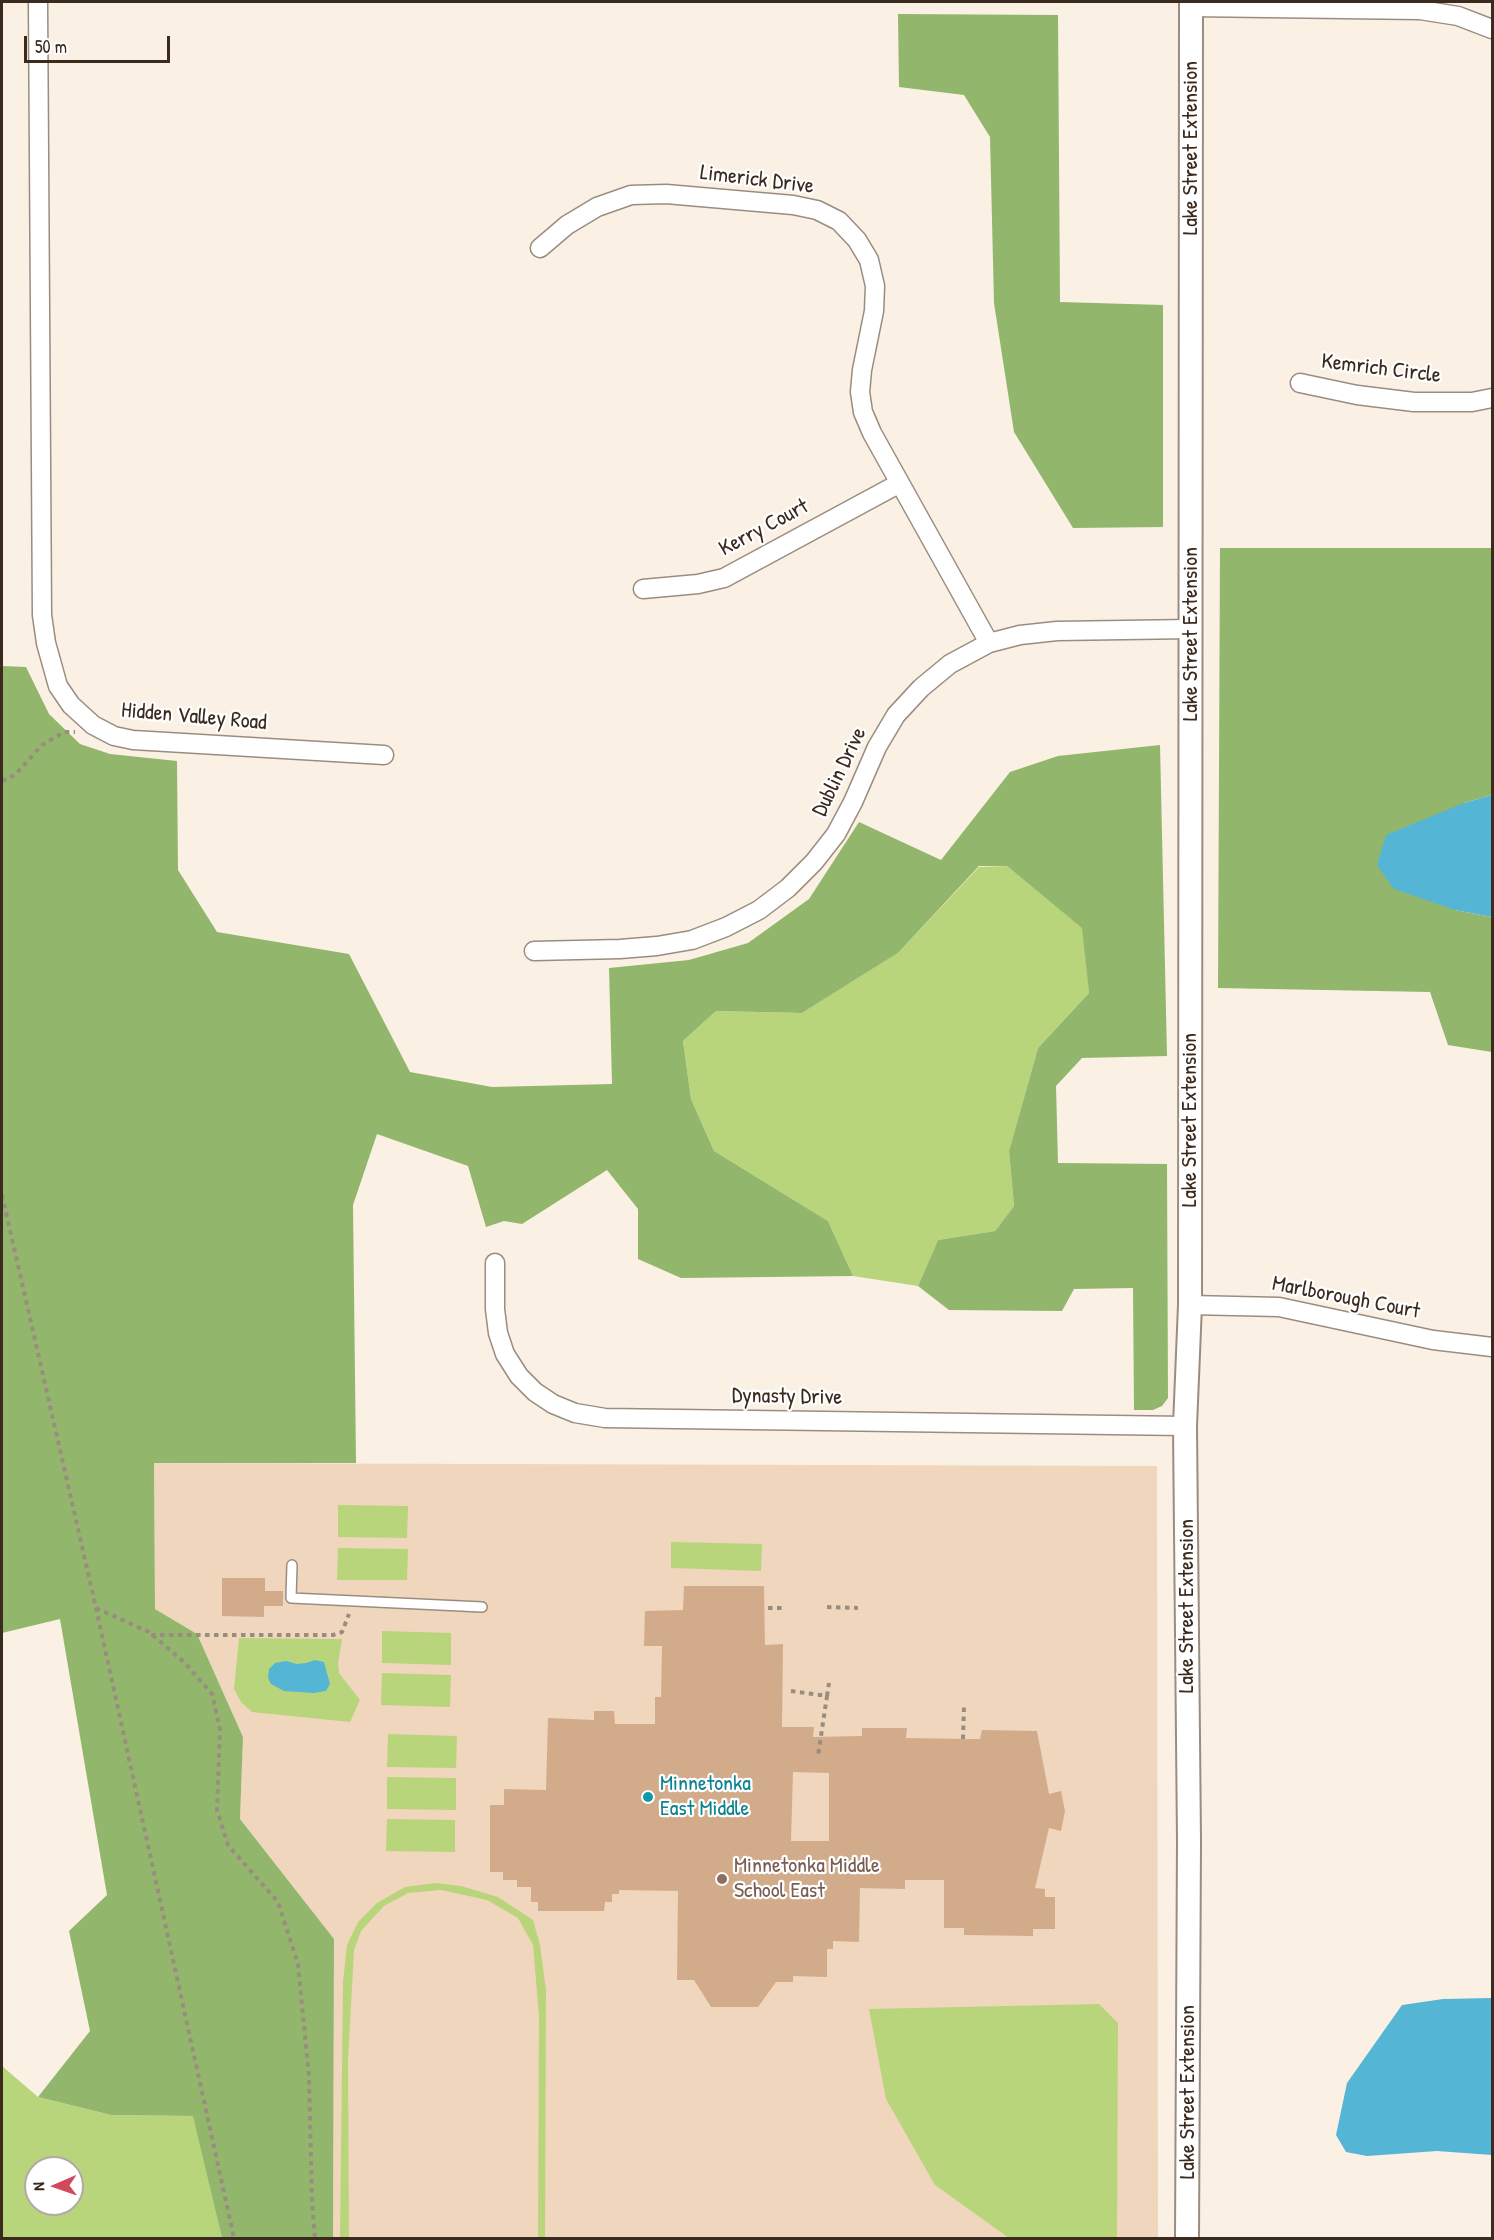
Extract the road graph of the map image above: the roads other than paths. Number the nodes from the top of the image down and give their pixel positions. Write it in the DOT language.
graph roads {
  1 [pos="38,2"];
  2 [pos="1191,4"];
  3 [pos="1492,29"];
  4 [pos="540,248"];
  5 [pos="1300,383"];
  6 [pos="1492,398"];
  7 [pos="900,483"];
  8 [pos="643,589"];
  9 [pos="1191,630"];
  10 [pos="989,643"];
  11 [pos="384,755"];
  12 [pos="534,951"];
  13 [pos="495,1263"];
  14 [pos="1190,1305"];
  15 [pos="1492,1347"];
  16 [pos="1185,1426"];
  17 [pos="292,1565"];
  18 [pos="482,1607"];
  19 [pos="1187,2238"];
  1 -- 11 [label="street, Hidden Valley Road"];
  2 -- 3 [label="street"];
  2 -- 9 [label="street, Lake Street Extension"];
  4 -- 7 [label="street, Limerick Drive"];
  5 -- 6 [label="street, Kemrich Circle"];
  7 -- 8 [label="street, Kerry Court"];
  7 -- 10 [label="street, Limerick Drive"];
  9 -- 10 [label="street, Dublin Drive"];
  9 -- 14 [label="street, Lake Street Extension"];
  10 -- 12 [label="street, Dublin Drive"];
  13 -- 16 [label="street, Dynasty Drive"];
  14 -- 15 [label="street, Marlborough Court"];
  14 -- 16 [label="street, Lake Street Extension"];
  16 -- 19 [label="street, Lake Street Extension"];
  17 -- 18 [label="lane"];
}
